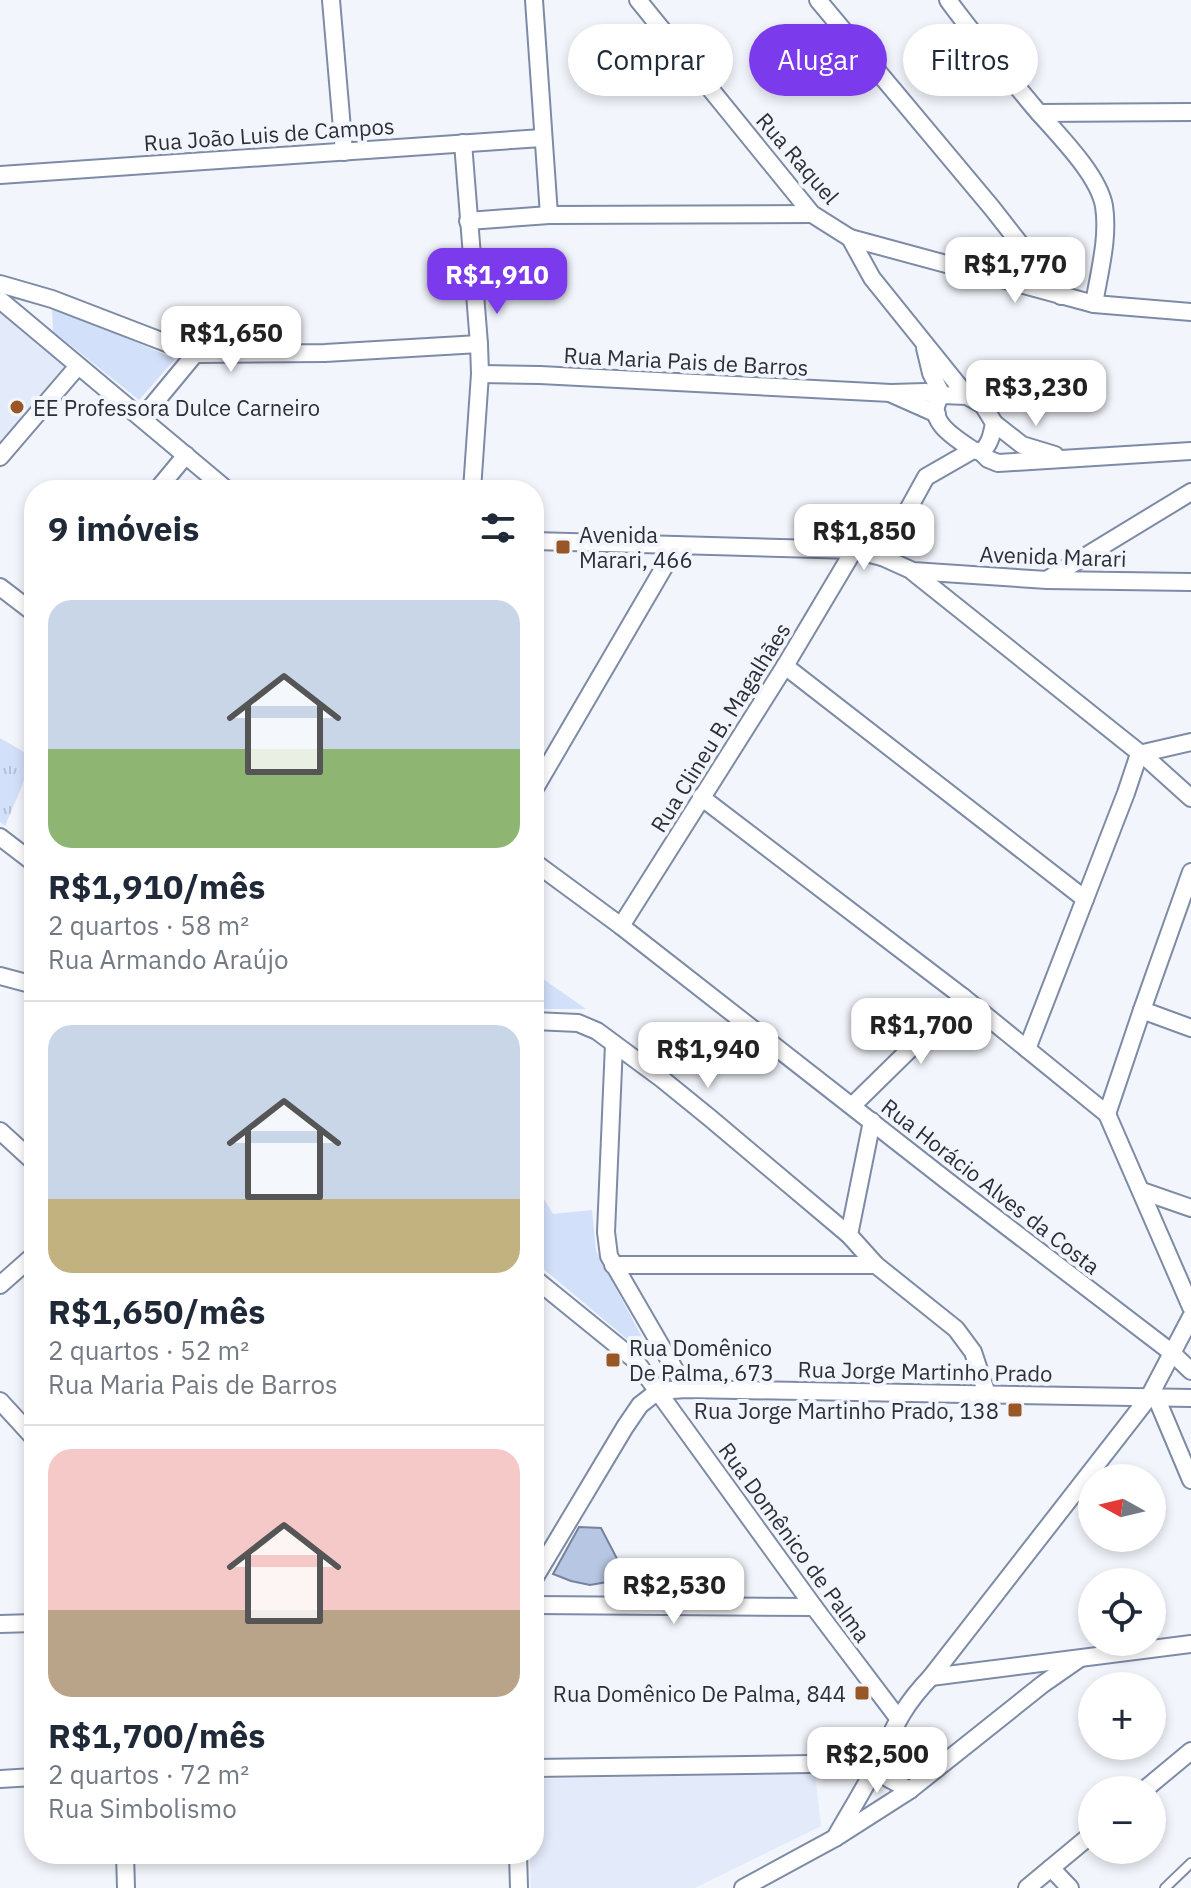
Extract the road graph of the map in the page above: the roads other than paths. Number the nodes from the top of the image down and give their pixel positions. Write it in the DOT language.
graph roads {
  1 [pos="331,0"];
  2 [pos="534,0"];
  3 [pos="638,0"];
  4 [pos="818,0"];
  5 [pos="948,0"];
  6 [pos="1191,112"];
  7 [pos="1039,113"];
  8 [pos="542,138"];
  9 [pos="463,143"];
  10 [pos="344,152"];
  11 [pos="0,175"];
  12 [pos="812,214"];
  13 [pos="549,215"];
  14 [pos="468,221"];
  15 [pos="850,238"];
  16 [pos="0,284"];
  17 [pos="1061,296"];
  18 [pos="0,300"];
  19 [pos="1094,304"];
  20 [pos="1191,312"];
  21 [pos="923,343"];
  22 [pos="479,344"];
  23 [pos="195,354"];
  24 [pos="78,366"];
  25 [pos="480,374"];
  26 [pos="967,396"];
  27 [pos="939,402"];
  28 [pos="142,418"];
  29 [pos="994,423"];
  30 [pos="977,451"];
  31 [pos="1191,451"];
  32 [pos="186,455"];
  33 [pos="0,457"];
  34 [pos="1064,458"];
  35 [pos="165,480"];
  36 [pos="215,480"];
  37 [pos="473,480"];
  38 [pos="1191,492"];
  39 [pos="544,541"];
  40 [pos="677,545"];
  41 [pos="854,550"];
  42 [pos="882,557"];
  43 [pos="913,571"];
  44 [pos="1047,580"];
  45 [pos="1191,582"];
  46 [pos="0,587"];
  47 [pos="24,605"];
  48 [pos="785,666"];
  49 [pos="1191,742"];
  50 [pos="1139,754"];
  51 [pos="544,773"];
  52 [pos="701,797"];
  53 [pos="1191,798"];
  54 [pos="0,837"];
  55 [pos="24,855"];
  56 [pos="544,869"];
  57 [pos="1191,872"];
  58 [pos="1085,899"];
  59 [pos="621,926"];
  60 [pos="0,976"];
  61 [pos="24,982"];
  62 [pos="963,997"];
  63 [pos="1142,1010"];
  64 [pos="544,1021"];
  65 [pos="1191,1028"];
  66 [pos="614,1044"];
  67 [pos="1027,1049"];
  68 [pos="852,1106"];
  69 [pos="1107,1114"];
  70 [pos="872,1121"];
  71 [pos="0,1131"];
  72 [pos="24,1153"];
  73 [pos="1142,1191"];
  74 [pos="1191,1208"];
  75 [pos="849,1235"];
  76 [pos="24,1264"];
  77 [pos="613,1265"];
  78 [pos="876,1265"];
  79 [pos="0,1285"];
  80 [pos="544,1286"];
  81 [pos="1191,1307"];
  82 [pos="1191,1317"];
  83 [pos="1171,1352"];
  84 [pos="1191,1371"];
  85 [pos="686,1389"];
  86 [pos="658,1391"];
  87 [pos="987,1394"];
  88 [pos="1152,1397"];
  89 [pos="1191,1398"];
  90 [pos="0,1401"];
  91 [pos="24,1427"];
  92 [pos="1191,1480"];
  93 [pos="544,1562"];
  94 [pos="544,1605"];
  95 [pos="814,1607"];
  96 [pos="24,1623"];
  97 [pos="0,1624"];
  98 [pos="1191,1644"];
  99 [pos="1079,1659"];
  100 [pos="931,1677"];
  101 [pos="898,1718"];
  102 [pos="1191,1751"];
  103 [pos="877,1763"];
  104 [pos="544,1768"];
  105 [pos="1161,1776"];
  106 [pos="24,1778"];
  107 [pos="0,1779"];
  108 [pos="910,1790"];
  109 [pos="835,1838"];
  110 [pos="1078,1846"];
  111 [pos="1191,1863"];
  112 [pos="125,1864"];
  113 [pos="518,1864"];
  114 [pos="1051,1868"];
  115 [pos="126,1888"];
  116 [pos="519,1888"];
  117 [pos="743,1888"];
  118 [pos="1027,1888"];
  119 [pos="1070,1888"];
  120 [pos="1165,1888"];
  1 -- 10 [label="street"];
  2 -- 8 [label="street"];
  3 -- 12 [label="street, Rua Raquel"];
  4 -- 17 [label="street"];
  5 -- 7 [label="street"];
  6 -- 7 [label="street"];
  7 -- 19 [label="street"];
  8 -- 9 [label="street, Rua João Luis de Campos"];
  8 -- 13 [label="street"];
  9 -- 10 [label="street, Rua João Luis de Campos"];
  9 -- 14 [label="street"];
  10 -- 11 [label="street, Rua João Luis de Campos"];
  12 -- 13 [label="street"];
  12 -- 15 [label="street, Rua Raquel"];
  13 -- 14 [label="street"];
  14 -- 22 [label="street"];
  15 -- 17 [label="street"];
  15 -- 21 [label="street, Rua Raquel"];
  16 -- 23 [label="street"];
  17 -- 19 [label="street"];
  18 -- 24 [label="street"];
  19 -- 20 [label="street"];
  21 -- 26 [label="street, Rua Raquel"];
  21 -- 27 [label="street, Rua Raquel"];
  22 -- 23 [label="street"];
  22 -- 25 [label="street"];
  23 -- 28 [label="street"];
  24 -- 28 [label="street"];
  24 -- 33 [label="street"];
  25 -- 27 [label="street, Rua Maria Pais de Barros"];
  25 -- 37 [label="street"];
  26 -- 27 [label="street"];
  26 -- 29 [label="street"];
  27 -- 30 [label="street"];
  28 -- 32 [label="street"];
  29 -- 30 [label="street"];
  29 -- 34 [label="street"];
  30 -- 34 [label="street"];
  30 -- 42 [label="street"];
  31 -- 34 [label="street"];
  32 -- 35 [label="street"];
  32 -- 36 [label="street"];
  38 -- 44 [label="street"];
  39 -- 40 [label="street, Avenida Marari"];
  40 -- 41 [label="street, Avenida Marari"];
  40 -- 51 [label="street"];
  41 -- 42 [label="street, Avenida Marari"];
  41 -- 48 [label="street, Rua Clineu B. Magalhães"];
  42 -- 43 [label="street, Avenida Marari"];
  43 -- 44 [label="street, Avenida Marari"];
  43 -- 50 [label="street"];
  44 -- 45 [label="street, Avenida Marari"];
  46 -- 47 [label="street"];
  48 -- 52 [label="street, Rua Clineu B. Magalhães"];
  48 -- 58 [label="street"];
  49 -- 50 [label="street"];
  50 -- 53 [label="street"];
  50 -- 58 [label="street"];
  52 -- 59 [label="street, Rua Clineu B. Magalhães"];
  52 -- 62 [label="street"];
  54 -- 55 [label="street"];
  56 -- 59 [label="street, Rua Horácio Alves da Costa"];
  57 -- 63 [label="street"];
  58 -- 67 [label="street"];
  59 -- 68 [label="street, Rua Horácio Alves da Costa"];
  60 -- 61 [label="street"];
  62 -- 67 [label="street"];
  62 -- 68 [label="street"];
  63 -- 65 [label="street"];
  63 -- 69 [label="street"];
  64 -- 66 [label="street"];
  66 -- 75 [label="street"];
  66 -- 77 [label="street"];
  67 -- 69 [label="street"];
  68 -- 70 [label="street, Rua Horácio Alves da Costa"];
  69 -- 73 [label="street"];
  70 -- 75 [label="street"];
  70 -- 83 [label="street, Rua Horácio Alves da Costa"];
  71 -- 72 [label="street"];
  73 -- 74 [label="street"];
  73 -- 81 [label="street"];
  75 -- 78 [label="street"];
  76 -- 79 [label="street"];
  77 -- 78 [label="street"];
  77 -- 85 [label="street"];
  78 -- 87 [label="street"];
  80 -- 86 [label="street, Rua Domênico de Palma"];
  82 -- 83 [label="street"];
  83 -- 84 [label="street, Rua Horácio Alves da Costa"];
  83 -- 88 [label="street"];
  85 -- 86 [label="street, Rua Jorge Martinho Prado"];
  85 -- 87 [label="street, Rua Jorge Martinho Prado"];
  86 -- 93 [label="street"];
  86 -- 95 [label="street, Rua Domênico de Palma"];
  87 -- 88 [label="street, Rua Jorge Martinho Prado"];
  88 -- 89 [label="street, Rua Jorge Martinho Prado"];
  88 -- 92 [label="street"];
  88 -- 100 [label="street"];
  90 -- 91 [label="street"];
  94 -- 95 [label="street"];
  95 -- 101 [label="street, Rua Domênico de Palma"];
  96 -- 97 [label="street"];
  98 -- 99 [label="street"];
  99 -- 100 [label="street"];
  99 -- 108 [label="street"];
  100 -- 101 [label="street"];
  101 -- 103 [label="street"];
  102 -- 105 [label="street"];
  103 -- 104 [label="street"];
  103 -- 108 [label="street"];
  103 -- 109 [label="street"];
  106 -- 107 [label="street"];
  108 -- 109 [label="street"];
  109 -- 117 [label="street"];
  110 -- 114 [label="street"];
  111 -- 120 [label="lane"];
  112 -- 115 [label="street"];
  113 -- 116 [label="street"];
  114 -- 118 [label="street"];
  114 -- 119 [label="street"];
}
